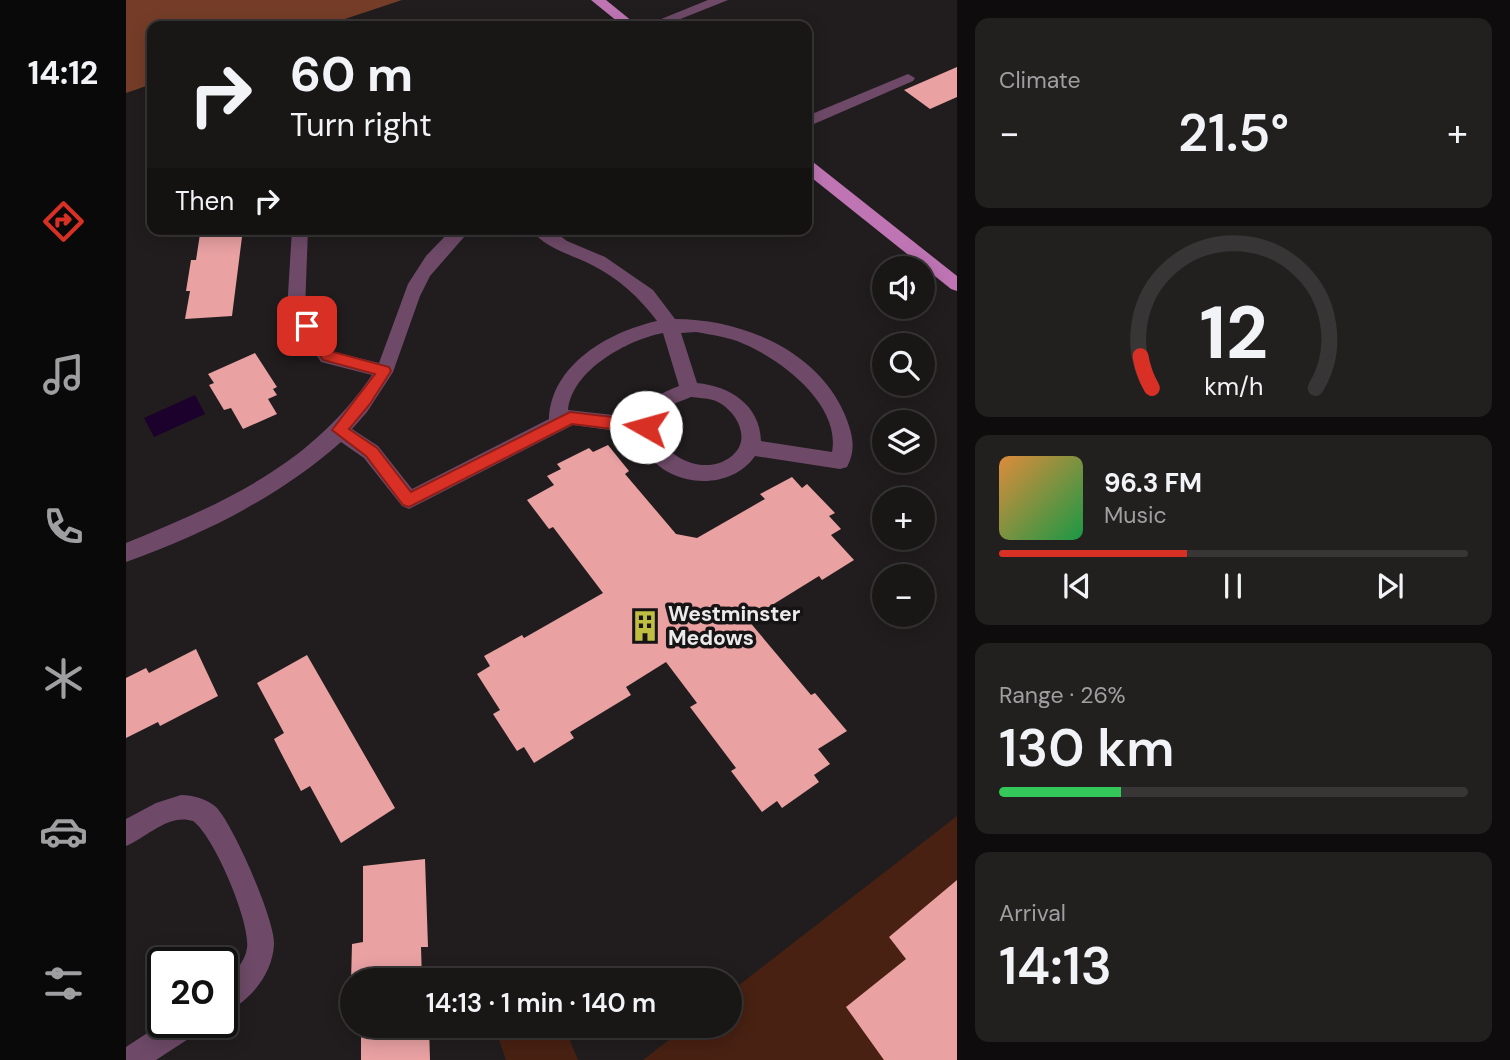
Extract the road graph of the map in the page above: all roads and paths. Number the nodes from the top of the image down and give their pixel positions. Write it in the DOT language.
graph roads {
  1 [pos="598,0"];
  2 [pos="714,1"];
  3 [pos="625,21"];
  4 [pos="664,21"];
  5 [pos="908,78"];
  6 [pos="812,120"];
  7 [pos="812,170"];
  8 [pos="300,235"];
  9 [pos="458,235"];
  10 [pos="547,235"];
  11 [pos="957,285"];
  12 [pos="670,326"];
  13 [pos="384,371"];
  14 [pos="690,390"];
  15 [pos="558,424"];
  16 [pos="646,427"];
  17 [pos="339,430"];
  18 [pos="751,447"];
  19 [pos="126,553"];
  20 [pos="126,833"];
  21 [pos="238,986"];
  22 [pos="165,1038"];
  23 [pos="131,1060"];
  1 -- 3 [label="main road"];
  2 -- 4 [label="street"];
  5 -- 6 [label="street"];
  7 -- 11 [label="main road"];
  8 -- 13 [label="street"];
  9 -- 13 [label="street"];
  10 -- 12 [label="street"];
  12 -- 14 [label="street"];
  12 -- 15 [label="street"];
  12 -- 18 [label="street"];
  13 -- 17 [label="street"];
  14 -- 16 [label="street"];
  14 -- 18 [label="street"];
  15 -- 16 [label="street"];
  15 -- 17 [label="street"];
  16 -- 18 [label="street"];
  17 -- 19 [label="street"];
  20 -- 21 [label="street"];
  22 -- 23 [label="street"];
}
